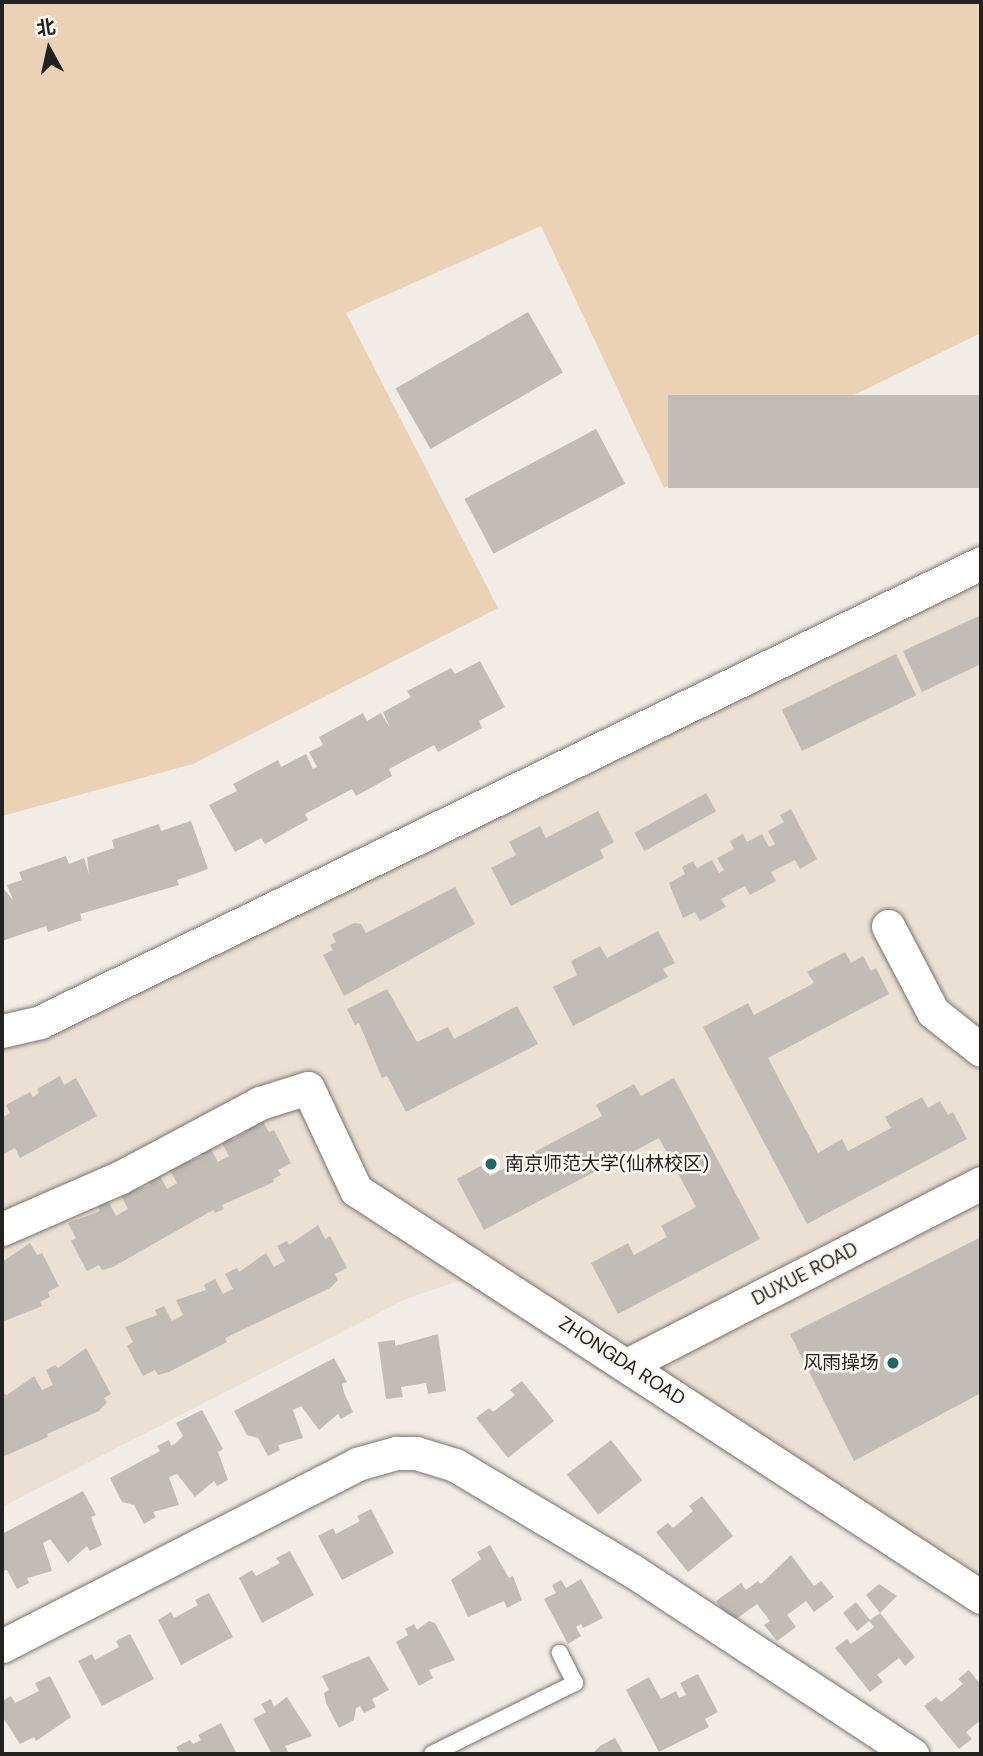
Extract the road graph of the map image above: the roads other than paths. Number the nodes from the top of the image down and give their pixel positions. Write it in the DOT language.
graph roads {
  1 [pos="981,563"];
  2 [pos="888,926"];
  3 [pos="2,1031"];
  4 [pos="981,1050"];
  5 [pos="981,1183"];
  6 [pos="2,1229"];
  7 [pos="629,1364"];
  8 [pos="981,1597"];
  9 [pos="2,1646"];
  10 [pos="560,1653"];
  11 [pos="432,1754"];
  12 [pos="912,1754"];
  1 -- 3 [label="street"];
  2 -- 4 [label="street"];
  5 -- 7 [label="street, DUXUE ROAD"];
  6 -- 7 [label="street, ZHONGDA ROAD"];
  7 -- 8 [label="street, ZHONGDA ROAD"];
  9 -- 12 [label="street"];
  10 -- 11 [label="lane"];
}
